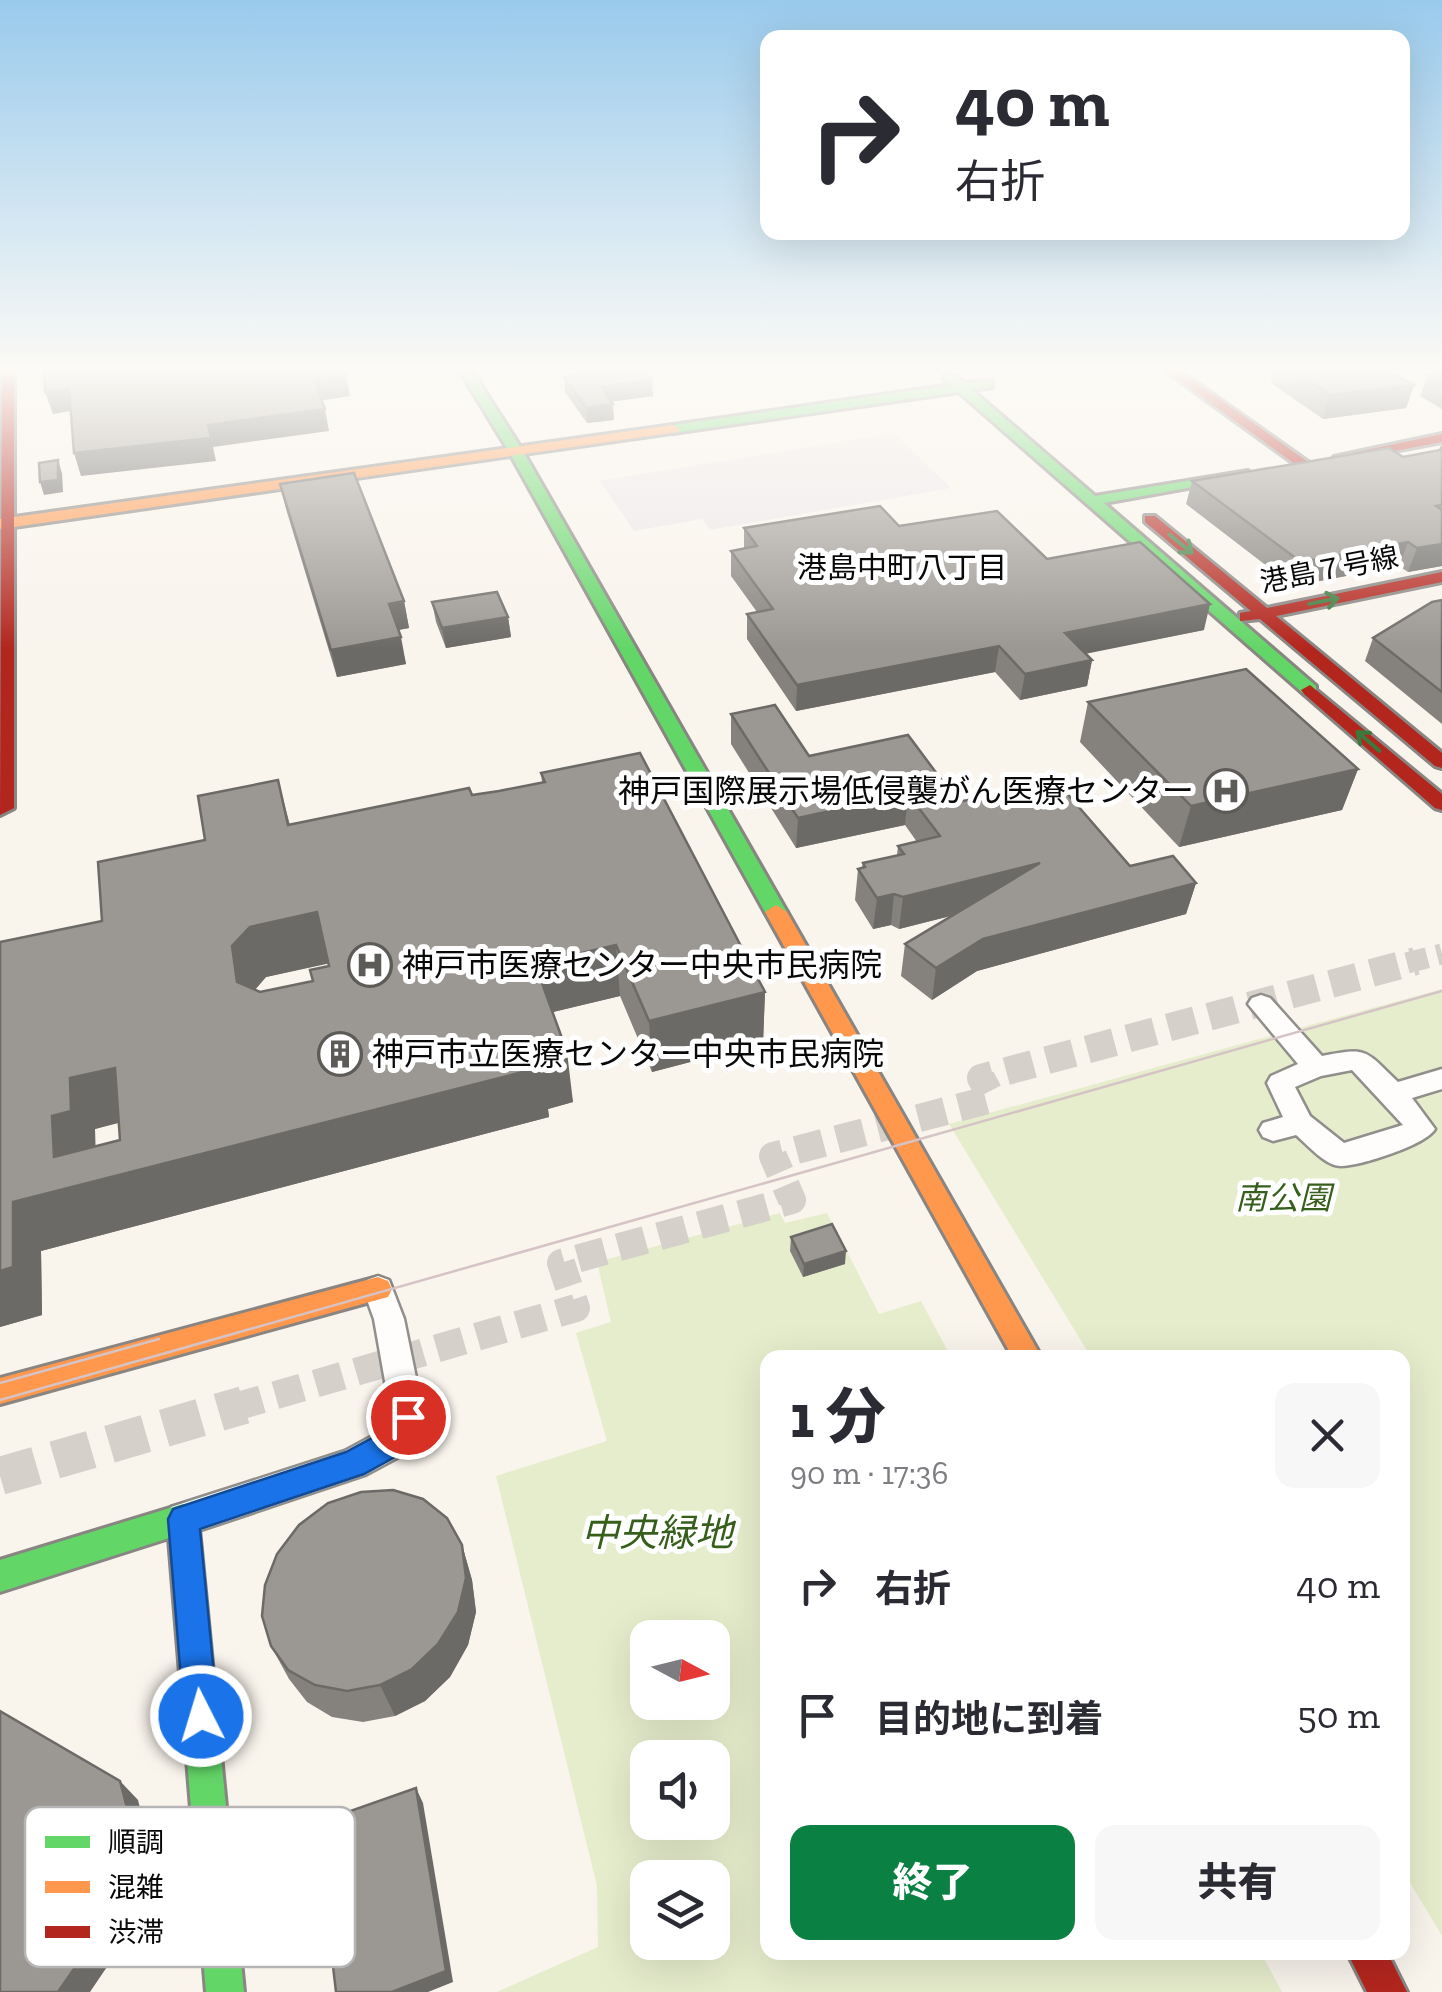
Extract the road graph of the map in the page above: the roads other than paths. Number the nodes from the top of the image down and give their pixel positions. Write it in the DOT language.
graph roads {
  1 [pos="4,464"];
  2 [pos="405,464"];
  3 [pos="523,464"];
  4 [pos="1054,464"];
  5 [pos="1079,464"];
  6 [pos="1304,464"];
  7 [pos="1122,496"];
  8 [pos="1092,501"];
  9 [pos="4,523"];
  10 [pos="1442,578"];
  11 [pos="1442,597"];
  12 [pos="1264,613"];
  13 [pos="1229,620"];
  14 [pos="1283,630"];
  15 [pos="1248,637"];
  16 [pos="1442,762"];
  17 [pos="1442,804"];
  18 [pos="0,809"];
  19 [pos="1261,1004"];
  20 [pos="1316,1067"];
  21 [pos="1442,1079"];
  22 [pos="1394,1094"];
  23 [pos="378,1289"];
  24 [pos="1023,1350"];
  25 [pos="0,1391"];
  26 [pos="184,1519"];
  27 [pos="0,1576"];
  28 [pos="209,1807"];
  29 [pos="1370,1960"];
  30 [pos="223,1967"];
  31 [pos="225,1992"];
  32 [pos="1388,1992"];
  1 -- 9 [label="street"];
  2 -- 9 [label="street"];
  3 -- 24 [label="street"];
  4 -- 8 [label="street"];
  5 -- 7 [label="street"];
  6 -- 7 [label="street"];
  7 -- 8 [label="street"];
  7 -- 12 [label="street, one-way"];
  8 -- 13 [label="street"];
  9 -- 18 [label="street"];
  12 -- 10 [label="street, 港島７号線, one-way"];
  11 -- 14 [label="street, 港島７号線"];
  12 -- 13 [label="street, 港島７号線"];
  12 -- 14 [label="street"];
  13 -- 15 [label="street"];
  14 -- 15 [label="street, 港島７号線"];
  14 -- 16 [label="street"];
  17 -- 15 [label="street, one-way"];
  19 -- 20 [label="street"];
  20 -- 22 [label="street"];
  20 -- 22 [label="street"];
  21 -- 22 [label="street"];
  23 -- 25 [label="street"];
  23 -- 26 [label="street"];
  26 -- 27 [label="street"];
  26 -- 28 [label="street"];
  29 -- 32 [label="street"];
  30 -- 31 [label="street"];
}
